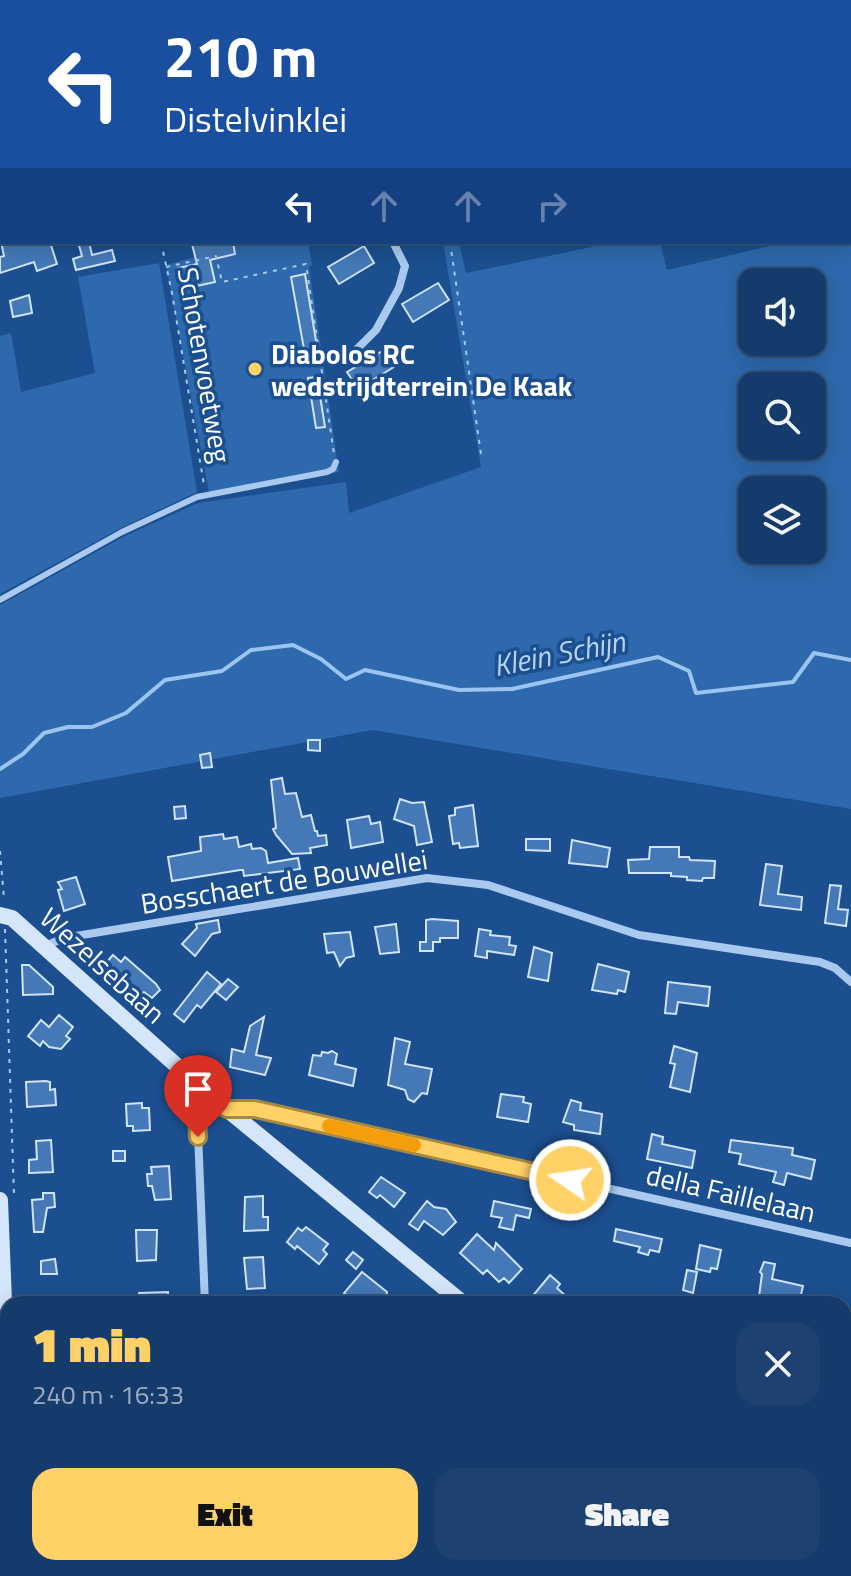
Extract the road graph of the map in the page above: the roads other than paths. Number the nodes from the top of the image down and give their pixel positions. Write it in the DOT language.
graph roads {
  1 [pos="394,244"];
  2 [pos="340,359"];
  3 [pos="336,462"];
  4 [pos="0,600"];
  5 [pos="2,915"];
  6 [pos="45,946"];
  7 [pos="851,982"];
  8 [pos="201,1088"];
  9 [pos="227,1109"];
  10 [pos="7,1201"];
  11 [pos="851,1243"];
  12 [pos="7,1296"];
  13 [pos="205,1296"];
  14 [pos="455,1296"];
  1 -- 2 [label="street"];
  3 -- 4 [label="lane, Schotenvoetweg"];
  5 -- 6 [label="street, Wezelsebaan"];
  6 -- 7 [label="street, Bosschaert de Bouwellei"];
  6 -- 8 [label="street, Wezelsebaan"];
  8 -- 9 [label="street, Wezelsebaan"];
  8 -- 13 [label="street"];
  9 -- 11 [label="street, della Faillelaan"];
  9 -- 14 [label="street, Wezelsebaan"];
  10 -- 12 [label="street"];
}
